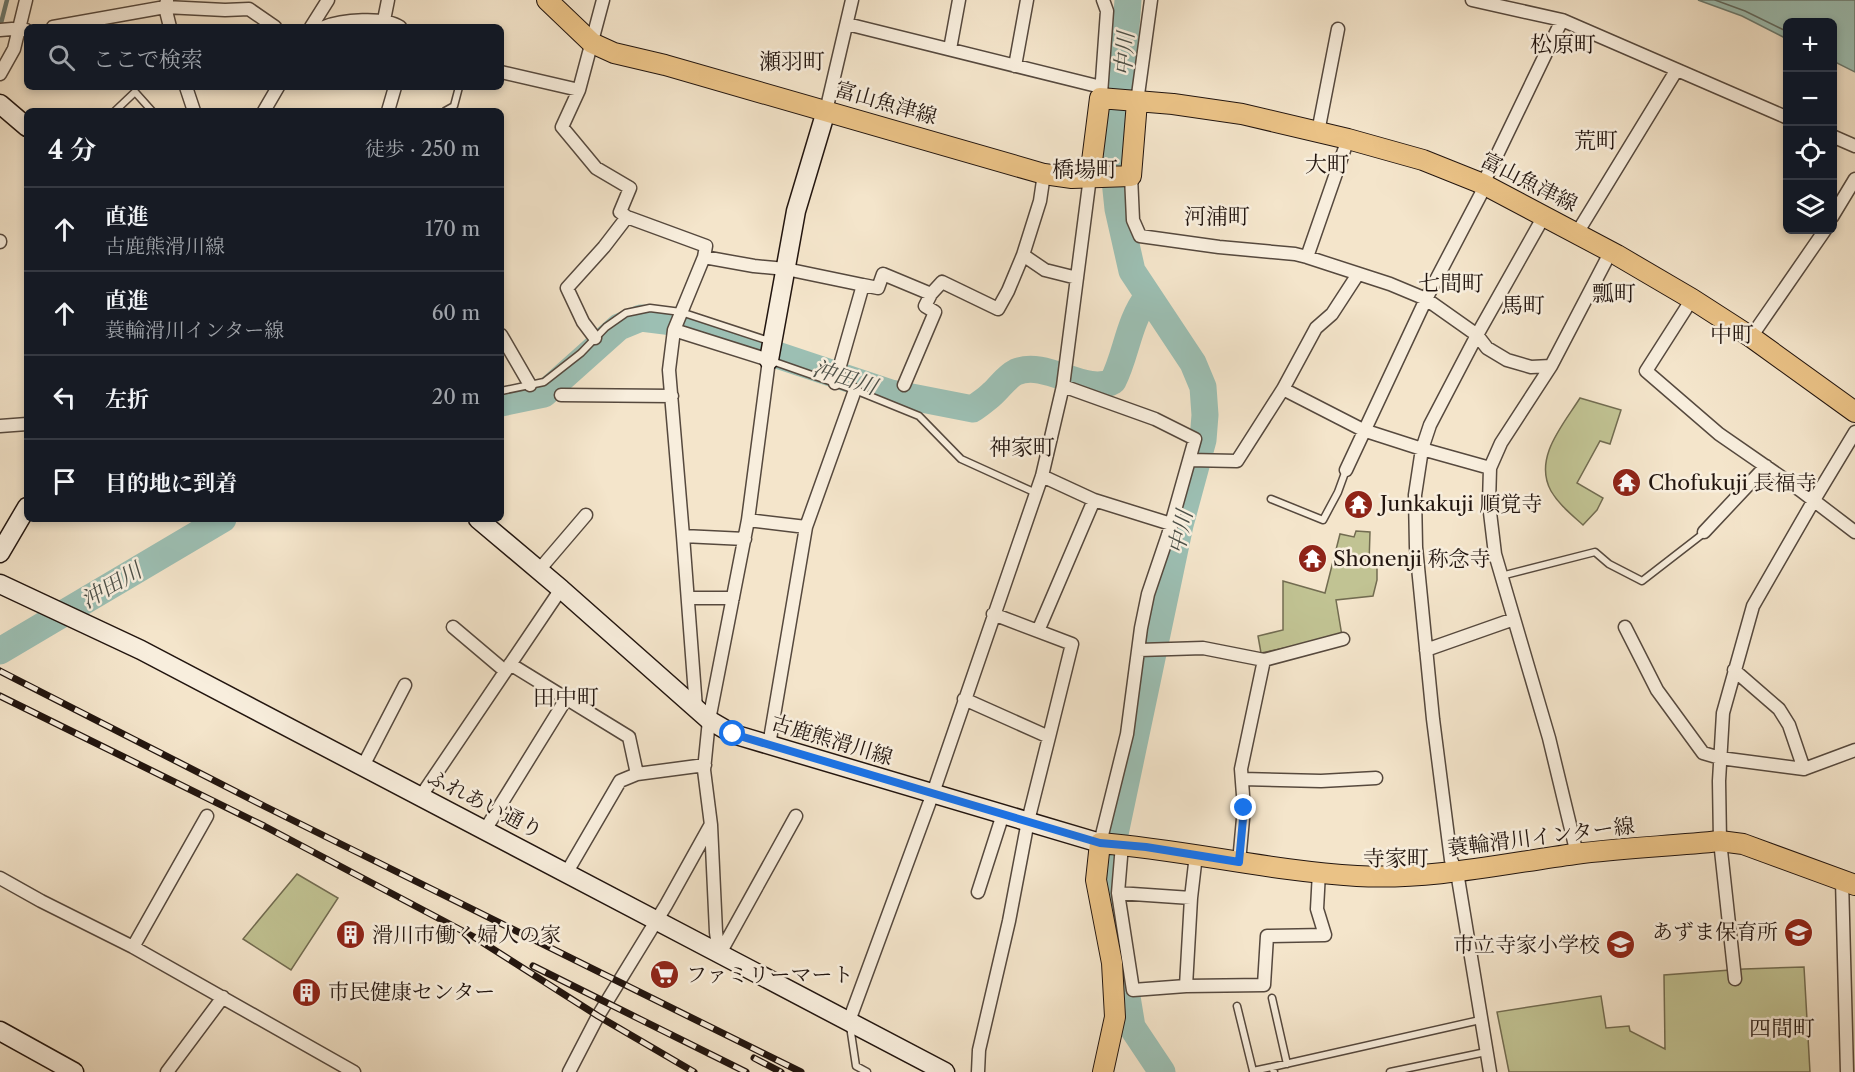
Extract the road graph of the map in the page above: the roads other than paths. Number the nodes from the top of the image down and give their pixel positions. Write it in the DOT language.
graph roads {
  1 [pos="26,0"];
  2 [pos="328,0"];
  3 [pos="388,0"];
  4 [pos="547,0"];
  5 [pos="603,0"];
  6 [pos="852,0"];
  7 [pos="959,0"];
  8 [pos="1027,0"];
  9 [pos="1103,0"];
  10 [pos="1150,0"];
  11 [pos="1472,0"];
  12 [pos="166,4"];
  13 [pos="384,20"];
  14 [pos="1562,20"];
  15 [pos="68,24"];
  16 [pos="169,24"];
  17 [pos="271,24"];
  18 [pos="313,24"];
  19 [pos="333,24"];
  20 [pos="393,24"];
  21 [pos="847,24"];
  22 [pos="1338,29"];
  23 [pos="0,30"];
  24 [pos="23,30"];
  25 [pos="592,43"];
  26 [pos="950,49"];
  27 [pos="1015,66"];
  28 [pos="1676,71"];
  29 [pos="504,73"];
  30 [pos="0,74"];
  31 [pos="187,90"];
  32 [pos="276,90"];
  33 [pos="394,90"];
  34 [pos="458,90"];
  35 [pos="579,90"];
  36 [pos="1101,92"];
  37 [pos="1137,102"];
  38 [pos="0,104"];
  39 [pos="118,108"];
  40 [pos="149,108"];
  41 [pos="193,108"];
  42 [pos="266,108"];
  43 [pos="389,108"];
  44 [pos="450,108"];
  45 [pos="826,111"];
  46 [pos="1783,115"];
  47 [pos="24,124"];
  48 [pos="1318,132"];
  49 [pos="1837,138"];
  50 [pos="1348,139"];
  51 [pos="1855,146"];
  52 [pos="1044,174"];
  53 [pos="1131,176"];
  54 [pos="1090,177"];
  55 [pos="1855,179"];
  56 [pos="1483,184"];
  57 [pos="1837,209"];
  58 [pos="1544,216"];
  59 [pos="627,217"];
  60 [pos="1577,233"];
  61 [pos="1822,234"];
  62 [pos="1611,252"];
  63 [pos="1023,255"];
  64 [pos="704,257"];
  65 [pos="1307,257"];
  66 [pos="786,269"];
  67 [pos="1358,274"];
  68 [pos="1077,278"];
  69 [pos="863,285"];
  70 [pos="931,294"];
  71 [pos="1426,299"];
  72 [pos="1692,299"];
  73 [pos="681,312"];
  74 [pos="674,330"];
  75 [pos="1477,335"];
  76 [pos="595,338"];
  77 [pos="1751,338"];
  78 [pos="504,340"];
  79 [pos="771,351"];
  80 [pos="1551,366"];
  81 [pos="835,382"];
  82 [pos="530,385"];
  83 [pos="904,386"];
  84 [pos="1063,386"];
  85 [pos="1283,389"];
  86 [pos="504,390"];
  87 [pos="855,390"];
  88 [pos="561,395"];
  89 [pos="672,396"];
  90 [pos="1855,412"];
  91 [pos="24,424"];
  92 [pos="0,426"];
  93 [pos="1363,430"];
  94 [pos="1855,432"];
  95 [pos="1422,449"];
  96 [pos="1189,460"];
  97 [pos="1766,466"];
  98 [pos="1490,468"];
  99 [pos="1346,470"];
  100 [pos="1042,476"];
  101 [pos="1036,493"];
  102 [pos="1271,499"];
  103 [pos="1094,500"];
  104 [pos="1814,500"];
  105 [pos="24,512"];
  106 [pos="586,515"];
  107 [pos="748,520"];
  108 [pos="482,522"];
  109 [pos="1171,524"];
  110 [pos="806,527"];
  111 [pos="1704,532"];
  112 [pos="1855,532"];
  113 [pos="683,536"];
  114 [pos="745,538"];
  115 [pos="0,553"];
  116 [pos="538,570"];
  117 [pos="1501,576"];
  118 [pos="0,584"];
  119 [pos="561,589"];
  120 [pos="688,598"];
  121 [pos="733,598"];
  122 [pos="993,614"];
  123 [pos="1514,619"];
  124 [pos="453,627"];
  125 [pos="1625,627"];
  126 [pos="1038,631"];
  127 [pos="1343,639"];
  128 [pos="1139,650"];
  129 [pos="1426,650"];
  130 [pos="1264,660"];
  131 [pos="507,668"];
  132 [pos="1734,670"];
  133 [pos="405,686"];
  134 [pos="566,699"];
  135 [pos="964,699"];
  136 [pos="702,714"];
  137 [pos="1048,737"];
  138 [pos="769,745"];
  139 [pos="1855,750"];
  140 [pos="1720,758"];
  141 [pos="705,765"];
  142 [pos="363,766"];
  143 [pos="1804,769"];
  144 [pos="637,774"];
  145 [pos="1376,778"];
  146 [pos="1242,779"];
  147 [pos="933,794"];
  148 [pos="421,796"];
  149 [pos="1003,814"];
  150 [pos="207,816"];
  151 [pos="796,816"];
  152 [pos="1028,821"];
  153 [pos="711,825"];
  154 [pos="485,830"];
  155 [pos="1720,841"];
  156 [pos="1100,843"];
  157 [pos="1122,845"];
  158 [pos="1577,854"];
  159 [pos="1196,855"];
  160 [pos="1239,862"];
  161 [pos="567,872"];
  162 [pos="1319,872"];
  163 [pos="1457,872"];
  164 [pos="0,878"];
  165 [pos="1849,882"];
  166 [pos="978,892"];
  167 [pos="1118,893"];
  168 [pos="1191,898"];
  169 [pos="656,921"];
  170 [pos="133,947"];
  171 [pos="719,955"];
  172 [pos="1735,979"];
  173 [pos="1186,986"];
  174 [pos="223,997"];
  175 [pos="1272,998"];
  176 [pos="1237,1006"];
  177 [pos="1480,1020"];
  178 [pos="849,1021"];
  179 [pos="0,1031"];
  180 [pos="1486,1052"];
  181 [pos="1287,1064"];
  182 [pos="1273,1069"];
  183 [pos="351,1071"];
  184 [pos="74,1072"];
  185 [pos="167,1072"];
  186 [pos="568,1072"];
  187 [pos="867,1072"];
  188 [pos="945,1072"];
  189 [pos="978,1072"];
  190 [pos="1103,1072"];
  191 [pos="1390,1072"];
  192 [pos="1490,1072"];
  193 [pos="1847,1072"];
  1 -- 24 [label="street"];
  2 -- 18 [label="street"];
  3 -- 13 [label="street"];
  4 -- 25 [label="main road, 富山魚津線"];
  5 -- 25 [label="street"];
  6 -- 21 [label="street"];
  7 -- 26 [label="street"];
  8 -- 27 [label="street"];
  9 -- 36 [label="street"];
  10 -- 37 [label="street"];
  11 -- 14 [label="street"];
  12 -- 15 [label="street"];
  12 -- 16 [label="street"];
  12 -- 17 [label="street"];
  13 -- 19 [label="street"];
  13 -- 20 [label="street"];
  14 -- 28 [label="street"];
  14 -- 56 [label="street"];
  21 -- 26 [label="street"];
  21 -- 45 [label="street"];
  22 -- 48 [label="street"];
  23 -- 24 [label="street"];
  24 -- 30 [label="street"];
  25 -- 35 [label="street"];
  25 -- 45 [label="main road, 富山魚津線"];
  26 -- 27 [label="street"];
  27 -- 36 [label="street"];
  28 -- 46 [label="street"];
  28 -- 60 [label="street"];
  29 -- 35 [label="street"];
  31 -- 41 [label="street"];
  32 -- 42 [label="street"];
  33 -- 43 [label="street"];
  34 -- 44 [label="lane"];
  35 -- 59 [label="street"];
  36 -- 37 [label="main road, 富山魚津線"];
  36 -- 54 [label="main road"];
  37 -- 48 [label="main road, 富山魚津線"];
  37 -- 53 [label="main road"];
  38 -- 47 [label="street"];
  39 -- 40 [label="lane"];
  45 -- 52 [label="main road, 富山魚津線"];
  45 -- 66 [label="street"];
  48 -- 50 [label="main road, 富山魚津線"];
  49 -- 51 [label="street"];
  50 -- 56 [label="main road, 富山魚津線"];
  50 -- 65 [label="street"];
  52 -- 54 [label="main road, 富山魚津線"];
  52 -- 63 [label="street"];
  53 -- 54 [label="main road, 富山魚津線"];
  53 -- 65 [label="street"];
  54 -- 68 [label="street"];
  55 -- 57 [label="street"];
  56 -- 58 [label="main road, 富山魚津線"];
  56 -- 71 [label="street"];
  58 -- 60 [label="main road, 富山魚津線"];
  58 -- 75 [label="street"];
  59 -- 64 [label="street"];
  59 -- 76 [label="street"];
  60 -- 62 [label="main road, 富山魚津線"];
  61 -- 77 [label="street"];
  62 -- 72 [label="main road, 富山魚津線"];
  62 -- 80 [label="street"];
  63 -- 68 [label="street"];
  63 -- 70 [label="street"];
  64 -- 66 [label="street"];
  64 -- 73 [label="street"];
  65 -- 67 [label="street"];
  66 -- 69 [label="street"];
  66 -- 79 [label="street"];
  67 -- 71 [label="street"];
  67 -- 85 [label="street"];
  68 -- 84 [label="street"];
  69 -- 70 [label="street"];
  69 -- 81 [label="street"];
  70 -- 83 [label="street"];
  71 -- 75 [label="street"];
  71 -- 93 [label="street"];
  72 -- 77 [label="main road, 富山魚津線"];
  72 -- 97 [label="street"];
  73 -- 74 [label="street"];
  73 -- 76 [label="lane"];
  73 -- 79 [label="lane"];
  74 -- 79 [label="street"];
  74 -- 89 [label="street"];
  75 -- 80 [label="street"];
  75 -- 95 [label="street"];
  76 -- 82 [label="lane"];
  77 -- 90 [label="main road, 富山魚津線"];
  78 -- 82 [label="street"];
  79 -- 81 [label="lane"];
  79 -- 107 [label="street"];
  80 -- 98 [label="street"];
  81 -- 87 [label="lane"];
  82 -- 86 [label="lane"];
  84 -- 96 [label="street"];
  84 -- 100 [label="street"];
  85 -- 93 [label="street"];
  85 -- 96 [label="street"];
  87 -- 101 [label="lane"];
  87 -- 110 [label="street"];
  88 -- 89 [label="street"];
  89 -- 113 [label="street"];
  91 -- 92 [label="street"];
  93 -- 95 [label="street"];
  93 -- 99 [label="street"];
  94 -- 104 [label="street"];
  95 -- 98 [label="street"];
  95 -- 129 [label="street"];
  96 -- 109 [label="street"];
  97 -- 104 [label="street"];
  97 -- 111 [label="street"];
  98 -- 117 [label="street"];
  99 -- 102 [label="lane"];
  100 -- 101 [label="street"];
  100 -- 103 [label="street"];
  101 -- 122 [label="street"];
  103 -- 109 [label="street"];
  103 -- 126 [label="street"];
  104 -- 112 [label="street"];
  104 -- 132 [label="street"];
  105 -- 115 [label="street"];
  106 -- 116 [label="street"];
  107 -- 110 [label="street"];
  107 -- 114 [label="street"];
  108 -- 116 [label="street, 古鹿熊滑川線"];
  109 -- 128 [label="street"];
  110 -- 138 [label="street"];
  111 -- 117 [label="lane"];
  113 -- 114 [label="street"];
  113 -- 120 [label="street"];
  114 -- 121 [label="street"];
  116 -- 119 [label="street, 古鹿熊滑川線"];
  117 -- 123 [label="street"];
  118 -- 142 [label="street, ふれあい通り"];
  119 -- 131 [label="street"];
  119 -- 136 [label="street, 古鹿熊滑川線"];
  120 -- 121 [label="street"];
  120 -- 136 [label="street"];
  121 -- 136 [label="street"];
  122 -- 126 [label="street"];
  122 -- 135 [label="street"];
  123 -- 129 [label="street"];
  123 -- 158 [label="street"];
  124 -- 131 [label="street"];
  125 -- 140 [label="street"];
  126 -- 137 [label="street"];
  127 -- 130 [label="street"];
  128 -- 130 [label="street"];
  128 -- 156 [label="street"];
  129 -- 163 [label="street"];
  130 -- 146 [label="street"];
  131 -- 134 [label="street"];
  131 -- 148 [label="street"];
  132 -- 140 [label="street"];
  132 -- 143 [label="street"];
  133 -- 142 [label="street"];
  134 -- 144 [label="street"];
  134 -- 154 [label="street"];
  135 -- 137 [label="street"];
  135 -- 147 [label="street"];
  136 -- 138 [label="street, 古鹿熊滑川線"];
  136 -- 141 [label="street"];
  137 -- 152 [label="street"];
  138 -- 147 [label="street, 古鹿熊滑川線"];
  139 -- 143 [label="street"];
  140 -- 143 [label="street"];
  140 -- 155 [label="street"];
  141 -- 144 [label="street"];
  141 -- 153 [label="street"];
  142 -- 148 [label="street, ふれあい通り"];
  144 -- 161 [label="street"];
  145 -- 146 [label="street"];
  146 -- 160 [label="street"];
  147 -- 149 [label="street, 古鹿熊滑川線"];
  147 -- 178 [label="street"];
  148 -- 154 [label="street, ふれあい通り"];
  149 -- 152 [label="street, 古鹿熊滑川線"];
  149 -- 166 [label="street"];
  150 -- 170 [label="street"];
  151 -- 171 [label="street"];
  152 -- 156 [label="street, 古鹿熊滑川線"];
  152 -- 189 [label="street"];
  153 -- 169 [label="street"];
  153 -- 171 [label="street"];
  154 -- 161 [label="street, ふれあい通り"];
  155 -- 158 [label="main road, 蓑輪滑川インター線"];
  155 -- 165 [label="main road, 蓑輪滑川インター線"];
  155 -- 172 [label="street"];
  156 -- 157 [label="main road, 蓑輪滑川インター線"];
  156 -- 190 [label="main road"];
  157 -- 159 [label="main road, 蓑輪滑川インター線"];
  157 -- 167 [label="street"];
  158 -- 163 [label="main road, 蓑輪滑川インター線"];
  159 -- 160 [label="main road, 蓑輪滑川インター線"];
  159 -- 168 [label="street"];
  160 -- 162 [label="main road, 蓑輪滑川インター線"];
  161 -- 169 [label="street, ふれあい通り"];
  162 -- 163 [label="main road, 蓑輪滑川インター線"];
  162 -- 173 [label="street"];
  163 -- 177 [label="street"];
  164 -- 170 [label="street"];
  165 -- 193 [label="street"];
  167 -- 168 [label="street"];
  167 -- 173 [label="street"];
  168 -- 173 [label="street"];
  169 -- 171 [label="street, ふれあい通り"];
  169 -- 186 [label="street"];
  170 -- 174 [label="street"];
  171 -- 178 [label="street, ふれあい通り"];
  174 -- 183 [label="street"];
  174 -- 185 [label="street"];
  175 -- 181 [label="lane"];
  176 -- 182 [label="lane"];
  177 -- 180 [label="street"];
  177 -- 181 [label="lane"];
  178 -- 187 [label="lane"];
  178 -- 188 [label="street, ふれあい通り"];
  179 -- 184 [label="street"];
  180 -- 191 [label="lane"];
  180 -- 192 [label="street"];
  181 -- 182 [label="lane"];
}
